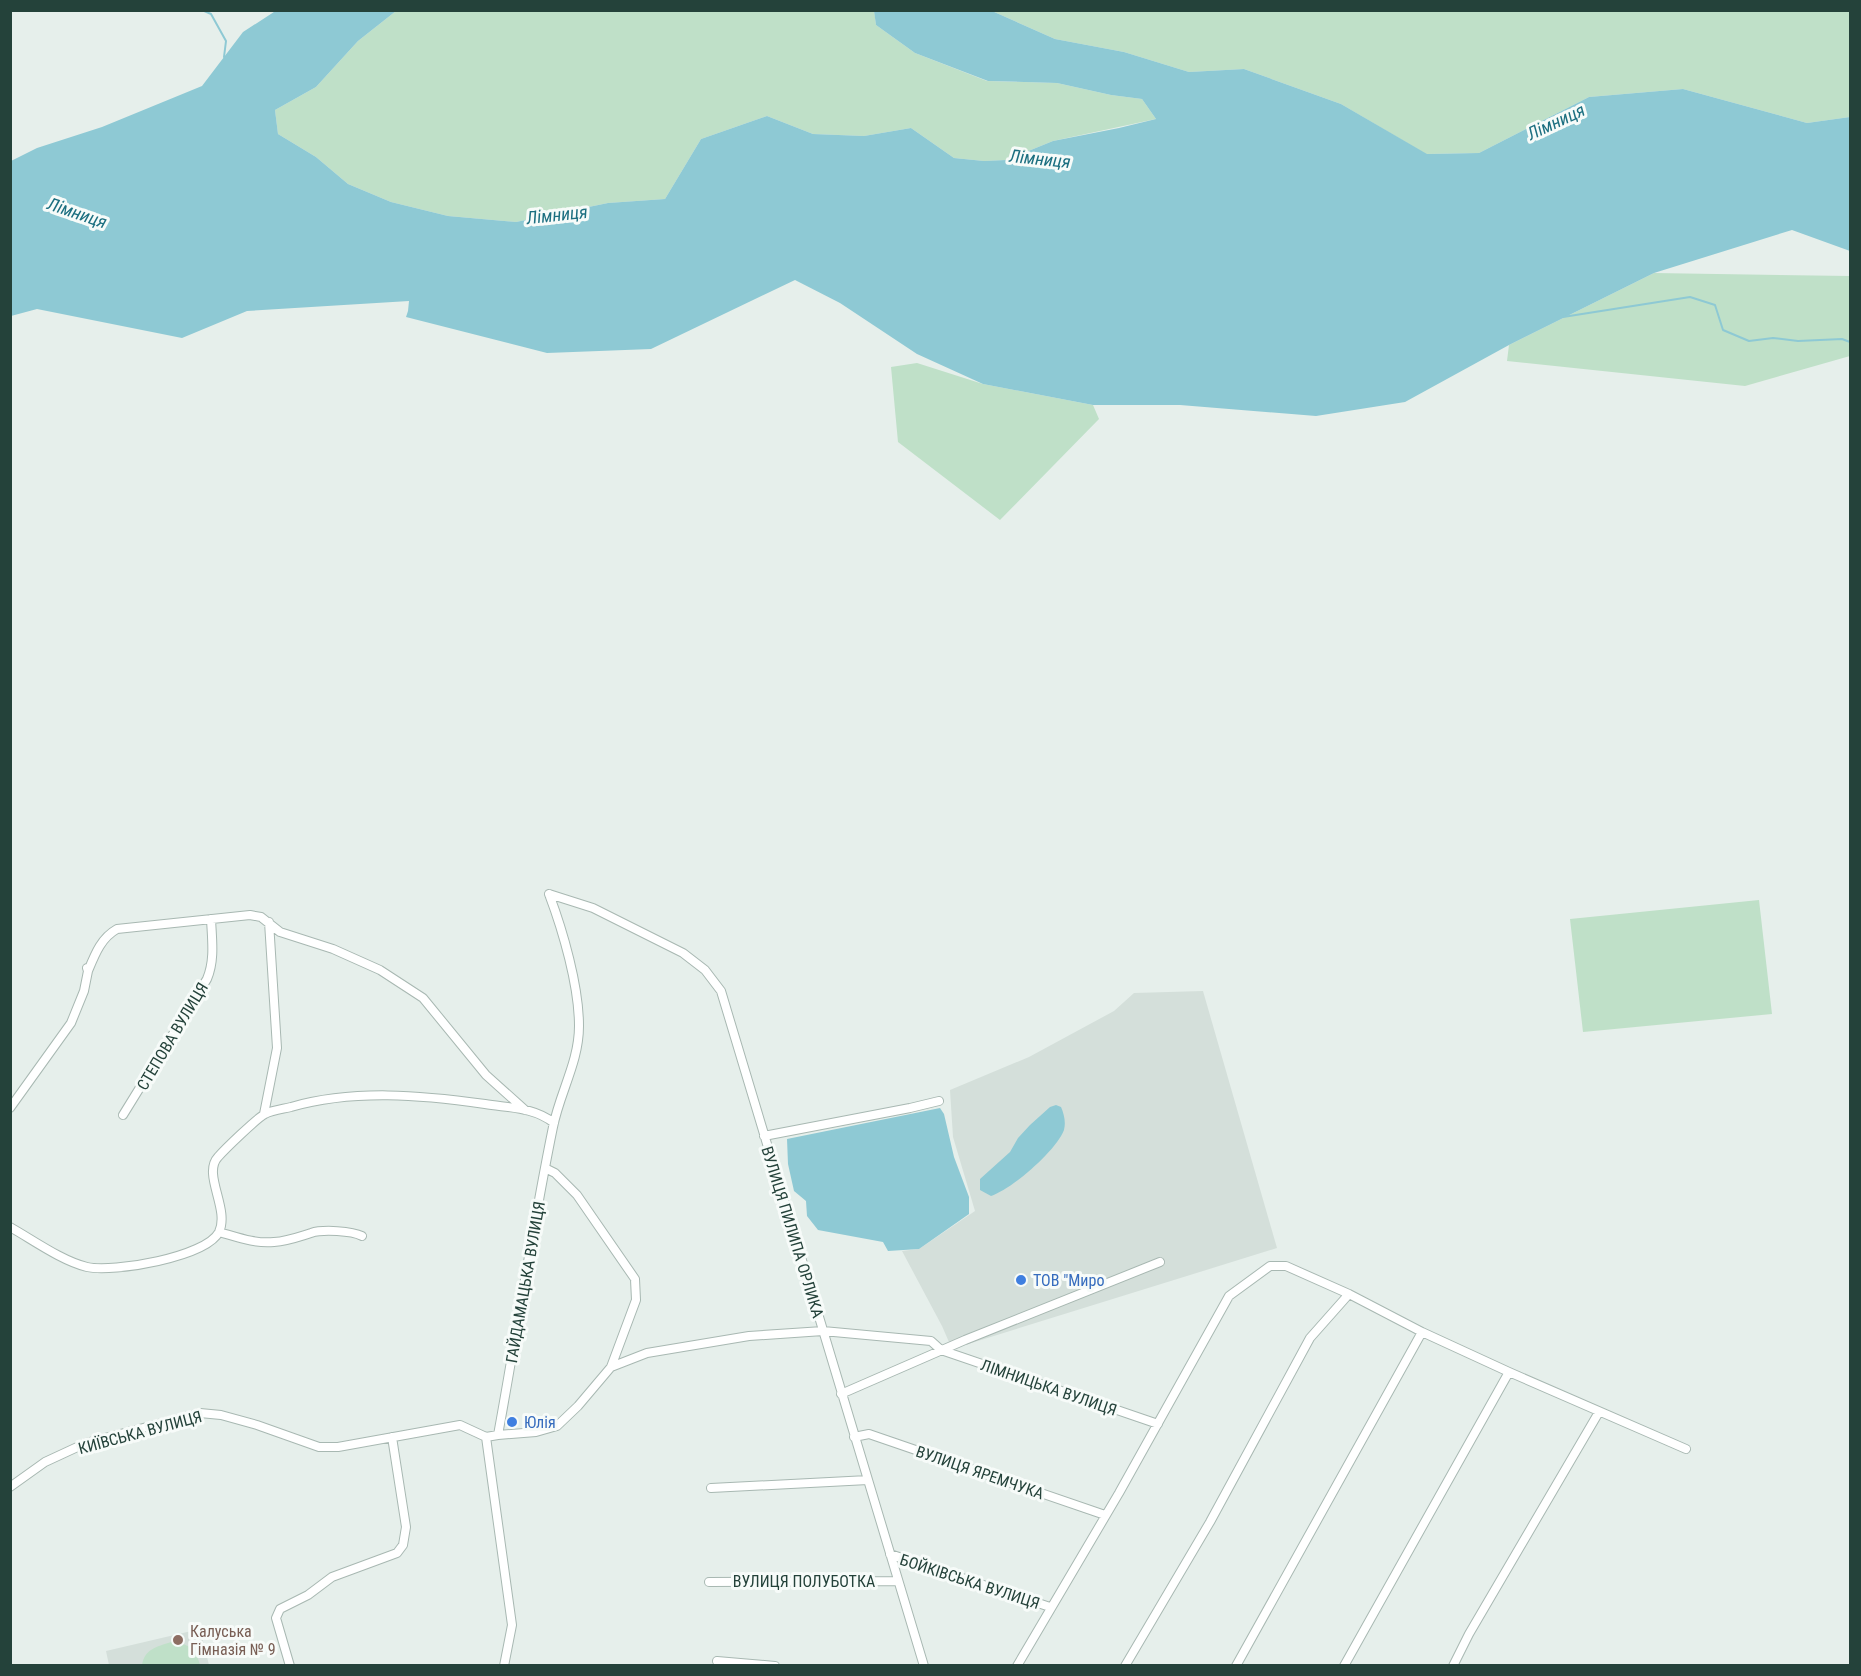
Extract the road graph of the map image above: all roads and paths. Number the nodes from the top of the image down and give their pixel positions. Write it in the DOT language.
graph roads {
  1 [pos="549,894"];
  2 [pos="211,919"];
  3 [pos="269,922"];
  4 [pos="939,1101"];
  5 [pos="10,1108"];
  6 [pos="525,1110"];
  7 [pos="264,1114"];
  8 [pos="123,1115"];
  9 [pos="554,1123"];
  10 [pos="764,1136"];
  11 [pos="545,1168"];
  12 [pos="10,1227"];
  13 [pos="219,1232"];
  14 [pos="362,1236"];
  15 [pos="1160,1262"];
  16 [pos="1349,1294"];
  17 [pos="823,1331"];
  18 [pos="1422,1332"];
  19 [pos="941,1350"];
  20 [pos="610,1366"];
  21 [pos="1509,1372"];
  22 [pos="841,1394"];
  23 [pos="1599,1412"];
  24 [pos="1158,1424"];
  25 [pos="498,1435"];
  26 [pos="392,1437"];
  27 [pos="486,1437"];
  28 [pos="854,1437"];
  29 [pos="1686,1449"];
  30 [pos="868,1480"];
  31 [pos="10,1487"];
  32 [pos="711,1488"];
  33 [pos="1105,1515"];
  34 [pos="890,1554"];
  35 [pos="898,1581"];
  36 [pos="709,1582"];
  37 [pos="1050,1607"];
  38 [pos="717,1661"];
  39 [pos="290,1665"];
  40 [pos="504,1665"];
  41 [pos="775,1665"];
  42 [pos="924,1665"];
  43 [pos="1017,1665"];
  44 [pos="1125,1665"];
  45 [pos="1236,1665"];
  46 [pos="1344,1665"];
  47 [pos="1453,1665"];
  1 -- 9 [label="street, ГАЙДАМАЦЬКА ВУЛИЦЯ"];
  1 -- 10 [label="street, ВУЛИЦЯ ПИЛИПА ОРЛИКА"];
  2 -- 3 [label="street"];
  2 -- 5 [label="street"];
  2 -- 8 [label="street, СТЕПОВА ВУЛИЦЯ"];
  3 -- 6 [label="street"];
  3 -- 7 [label="street"];
  4 -- 10 [label="street"];
  6 -- 7 [label="street"];
  6 -- 9 [label="street"];
  7 -- 13 [label="street"];
  9 -- 11 [label="street, ГАЙДАМАЦЬКА ВУЛИЦЯ"];
  10 -- 17 [label="street, ВУЛИЦЯ ПИЛИПА ОРЛИКА"];
  11 -- 20 [label="street"];
  11 -- 25 [label="street, ГАЙДАМАЦЬКА ВУЛИЦЯ"];
  12 -- 13 [label="street"];
  13 -- 14 [label="street"];
  15 -- 19 [label="street"];
  16 -- 18 [label="street"];
  16 -- 24 [label="street"];
  16 -- 44 [label="street"];
  17 -- 19 [label="street, ЛІМНИЦЬКА ВУЛИЦЯ"];
  17 -- 20 [label="street, ЛІМНИЦЬКА ВУЛИЦЯ"];
  17 -- 22 [label="street, ВУЛИЦЯ ПИЛИПА ОРЛИКА"];
  18 -- 21 [label="street"];
  18 -- 45 [label="street"];
  19 -- 22 [label="street"];
  19 -- 24 [label="street, ЛІМНИЦЬКА ВУЛИЦЯ"];
  20 -- 25 [label="street"];
  21 -- 23 [label="street"];
  21 -- 46 [label="street"];
  22 -- 28 [label="street, ВУЛИЦЯ ПИЛИПА ОРЛИКА"];
  23 -- 29 [label="street"];
  23 -- 47 [label="street"];
  24 -- 33 [label="street"];
  25 -- 27 [label="street"];
  26 -- 27 [label="street, КИЇВСЬКА ВУЛИЦЯ"];
  26 -- 31 [label="street, КИЇВСЬКА ВУЛИЦЯ"];
  26 -- 39 [label="street"];
  27 -- 40 [label="street"];
  28 -- 30 [label="street, ВУЛИЦЯ ПИЛИПА ОРЛИКА"];
  28 -- 33 [label="street, ВУЛИЦЯ ЯРЕМЧУКА"];
  30 -- 32 [label="street"];
  30 -- 34 [label="street, ВУЛИЦЯ ПИЛИПА ОРЛИКА"];
  33 -- 37 [label="street"];
  34 -- 35 [label="street, ВУЛИЦЯ ПИЛИПА ОРЛИКА"];
  34 -- 37 [label="street, БОЙКІВСЬКА ВУЛИЦЯ"];
  35 -- 36 [label="street, ВУЛИЦЯ ПОЛУБОТКА"];
  35 -- 42 [label="street, ВУЛИЦЯ ПИЛИПА ОРЛИКА"];
  37 -- 43 [label="street"];
  38 -- 41 [label="street"];
}
